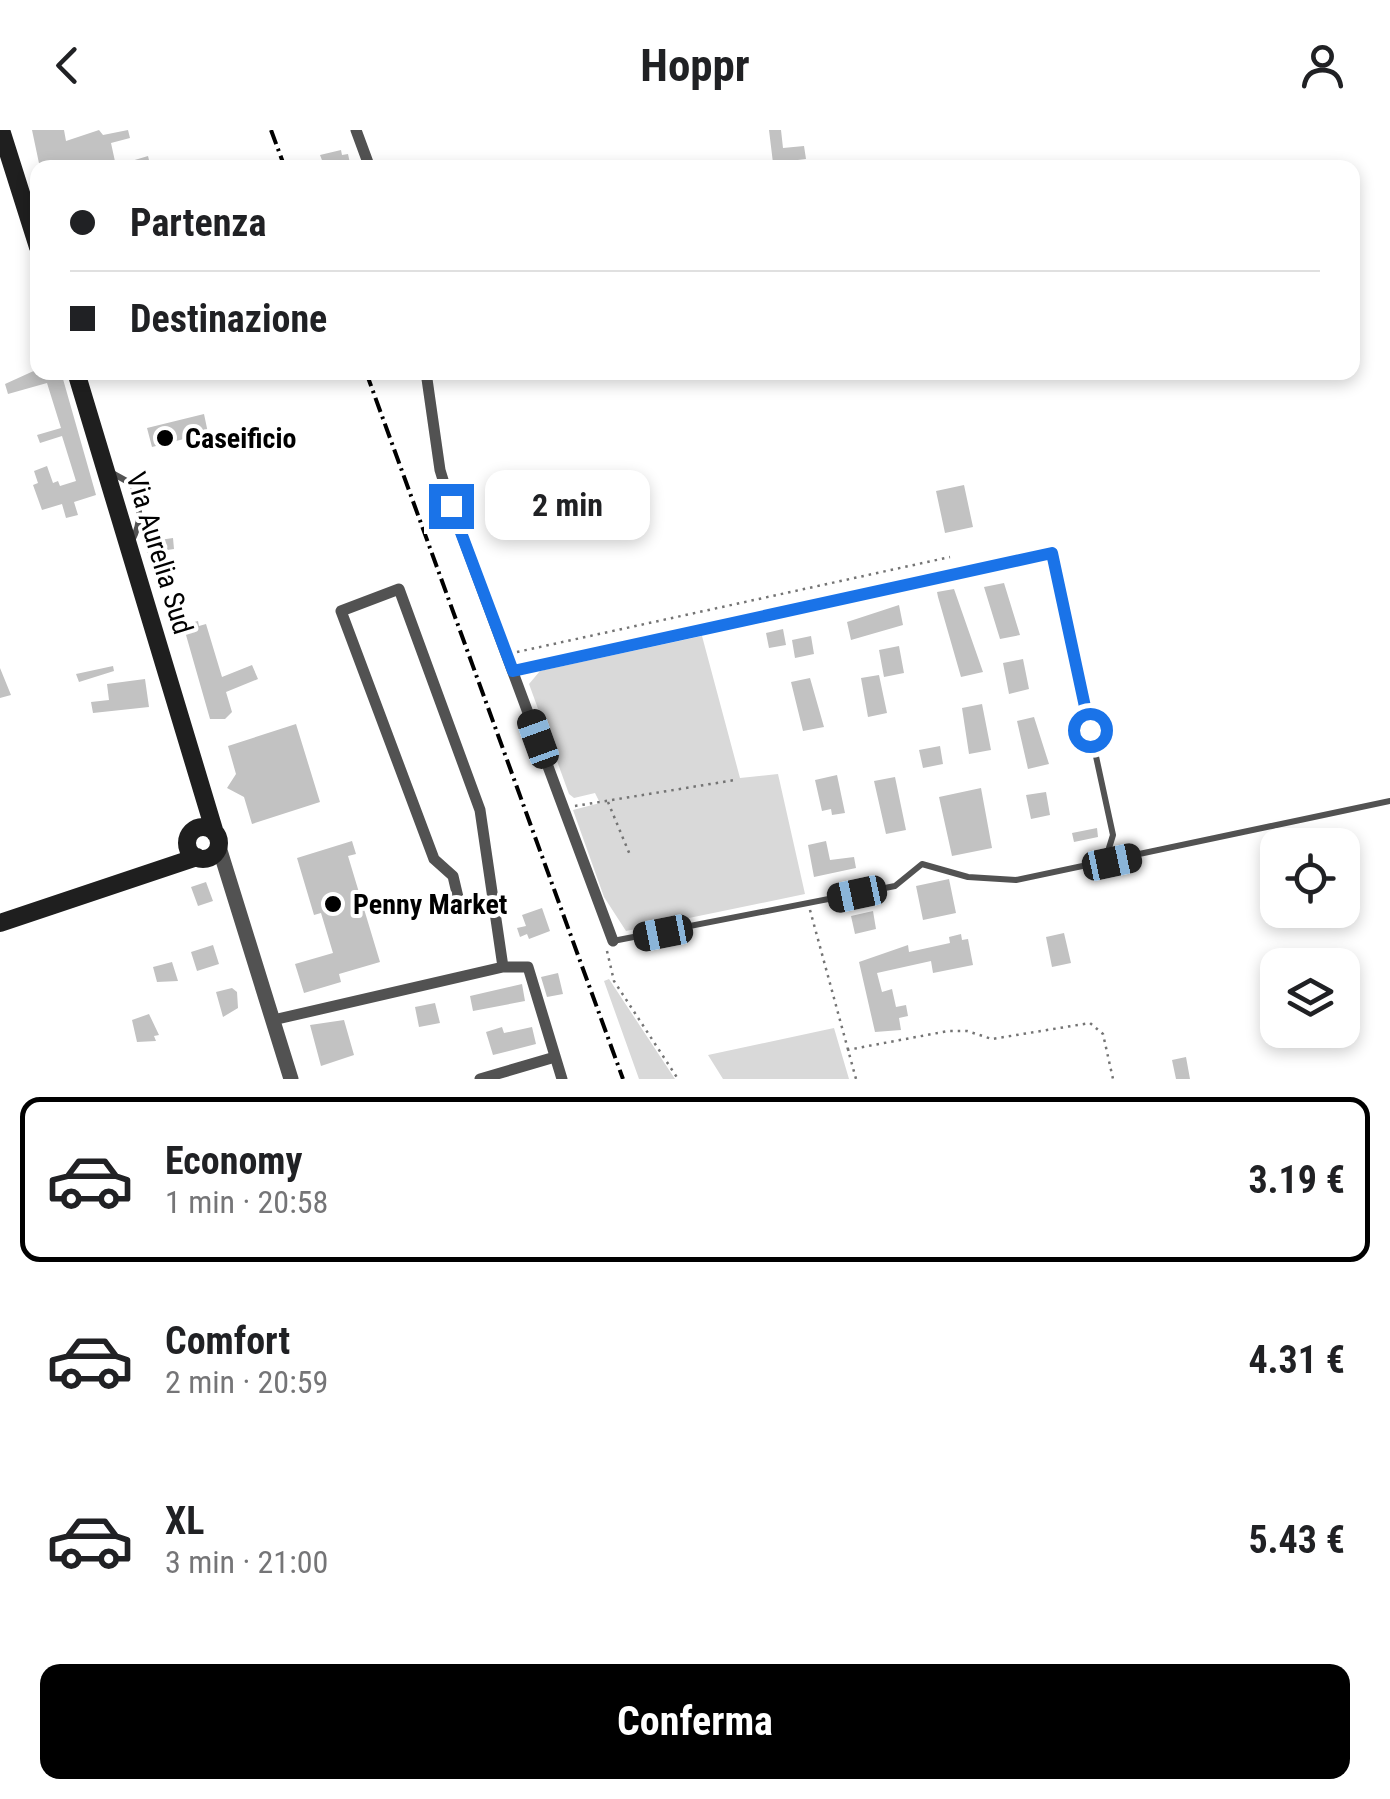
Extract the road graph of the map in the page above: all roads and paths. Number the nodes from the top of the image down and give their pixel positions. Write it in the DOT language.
graph roads {
  1 [pos="2,130"];
  2 [pos="357,130"];
  3 [pos="367,160"];
  4 [pos="30,221"];
  5 [pos="78,380"];
  6 [pos="427,380"];
  7 [pos="950,558"];
  8 [pos="507,654"];
  9 [pos="513,671"];
  10 [pos="192,749"];
  11 [pos="735,780"];
  12 [pos="608,800"];
  13 [pos="1390,801"];
  14 [pos="564,808"];
  15 [pos="191,835"];
  16 [pos="217,838"];
  17 [pos="630,854"];
  18 [pos="200,858"];
  19 [pos="1112,862"];
  20 [pos="149,876"];
  21 [pos="232,883"];
  22 [pos="808,904"];
  23 [pos="492,906"];
  24 [pos="0,923"];
  25 [pos="612,941"];
  26 [pos="503,968"];
  27 [pos="273,1020"];
  28 [pos="847,1050"];
  29 [pos="554,1057"];
  30 [pos="291,1079"];
  31 [pos="480,1079"];
  32 [pos="562,1079"];
  33 [pos="678,1079"];
  34 [pos="856,1079"];
  35 [pos="1114,1079"];
  1 -- 4 [label="main road"];
  2 -- 3 [label="street"];
  5 -- 10 [label="main road, Via Aurelia Sud"];
  6 -- 8 [label="street"];
  7 -- 8 [label="path"];
  8 -- 9 [label="street"];
  9 -- 14 [label="street"];
  9 -- 19 [label="lane"];
  10 -- 15 [label="main road, Via Aurelia Sud"];
  10 -- 16 [label="main road, Via Aurelia Sud"];
  11 -- 12 [label="path"];
  12 -- 14 [label="path"];
  12 -- 17 [label="path"];
  13 -- 19 [label="lane"];
  14 -- 25 [label="street"];
  15 -- 16 [label="main road"];
  15 -- 18 [label="main road"];
  15 -- 20 [label="main road"];
  16 -- 18 [label="main road"];
  16 -- 21 [label="street, Via Aurelia Sud"];
  18 -- 20 [label="main road"];
  18 -- 21 [label="street"];
  19 -- 22 [label="lane"];
  20 -- 24 [label="main road"];
  21 -- 27 [label="street, Via Aurelia Sud"];
  22 -- 25 [label="lane"];
  22 -- 28 [label="path"];
  23 -- 23 [label="street"];
  23 -- 26 [label="street"];
  25 -- 33 [label="path"];
  26 -- 27 [label="street"];
  26 -- 29 [label="street"];
  27 -- 30 [label="street, Via Aurelia Sud"];
  28 -- 34 [label="path"];
  28 -- 35 [label="path"];
  29 -- 31 [label="street"];
  29 -- 32 [label="street"];
}
